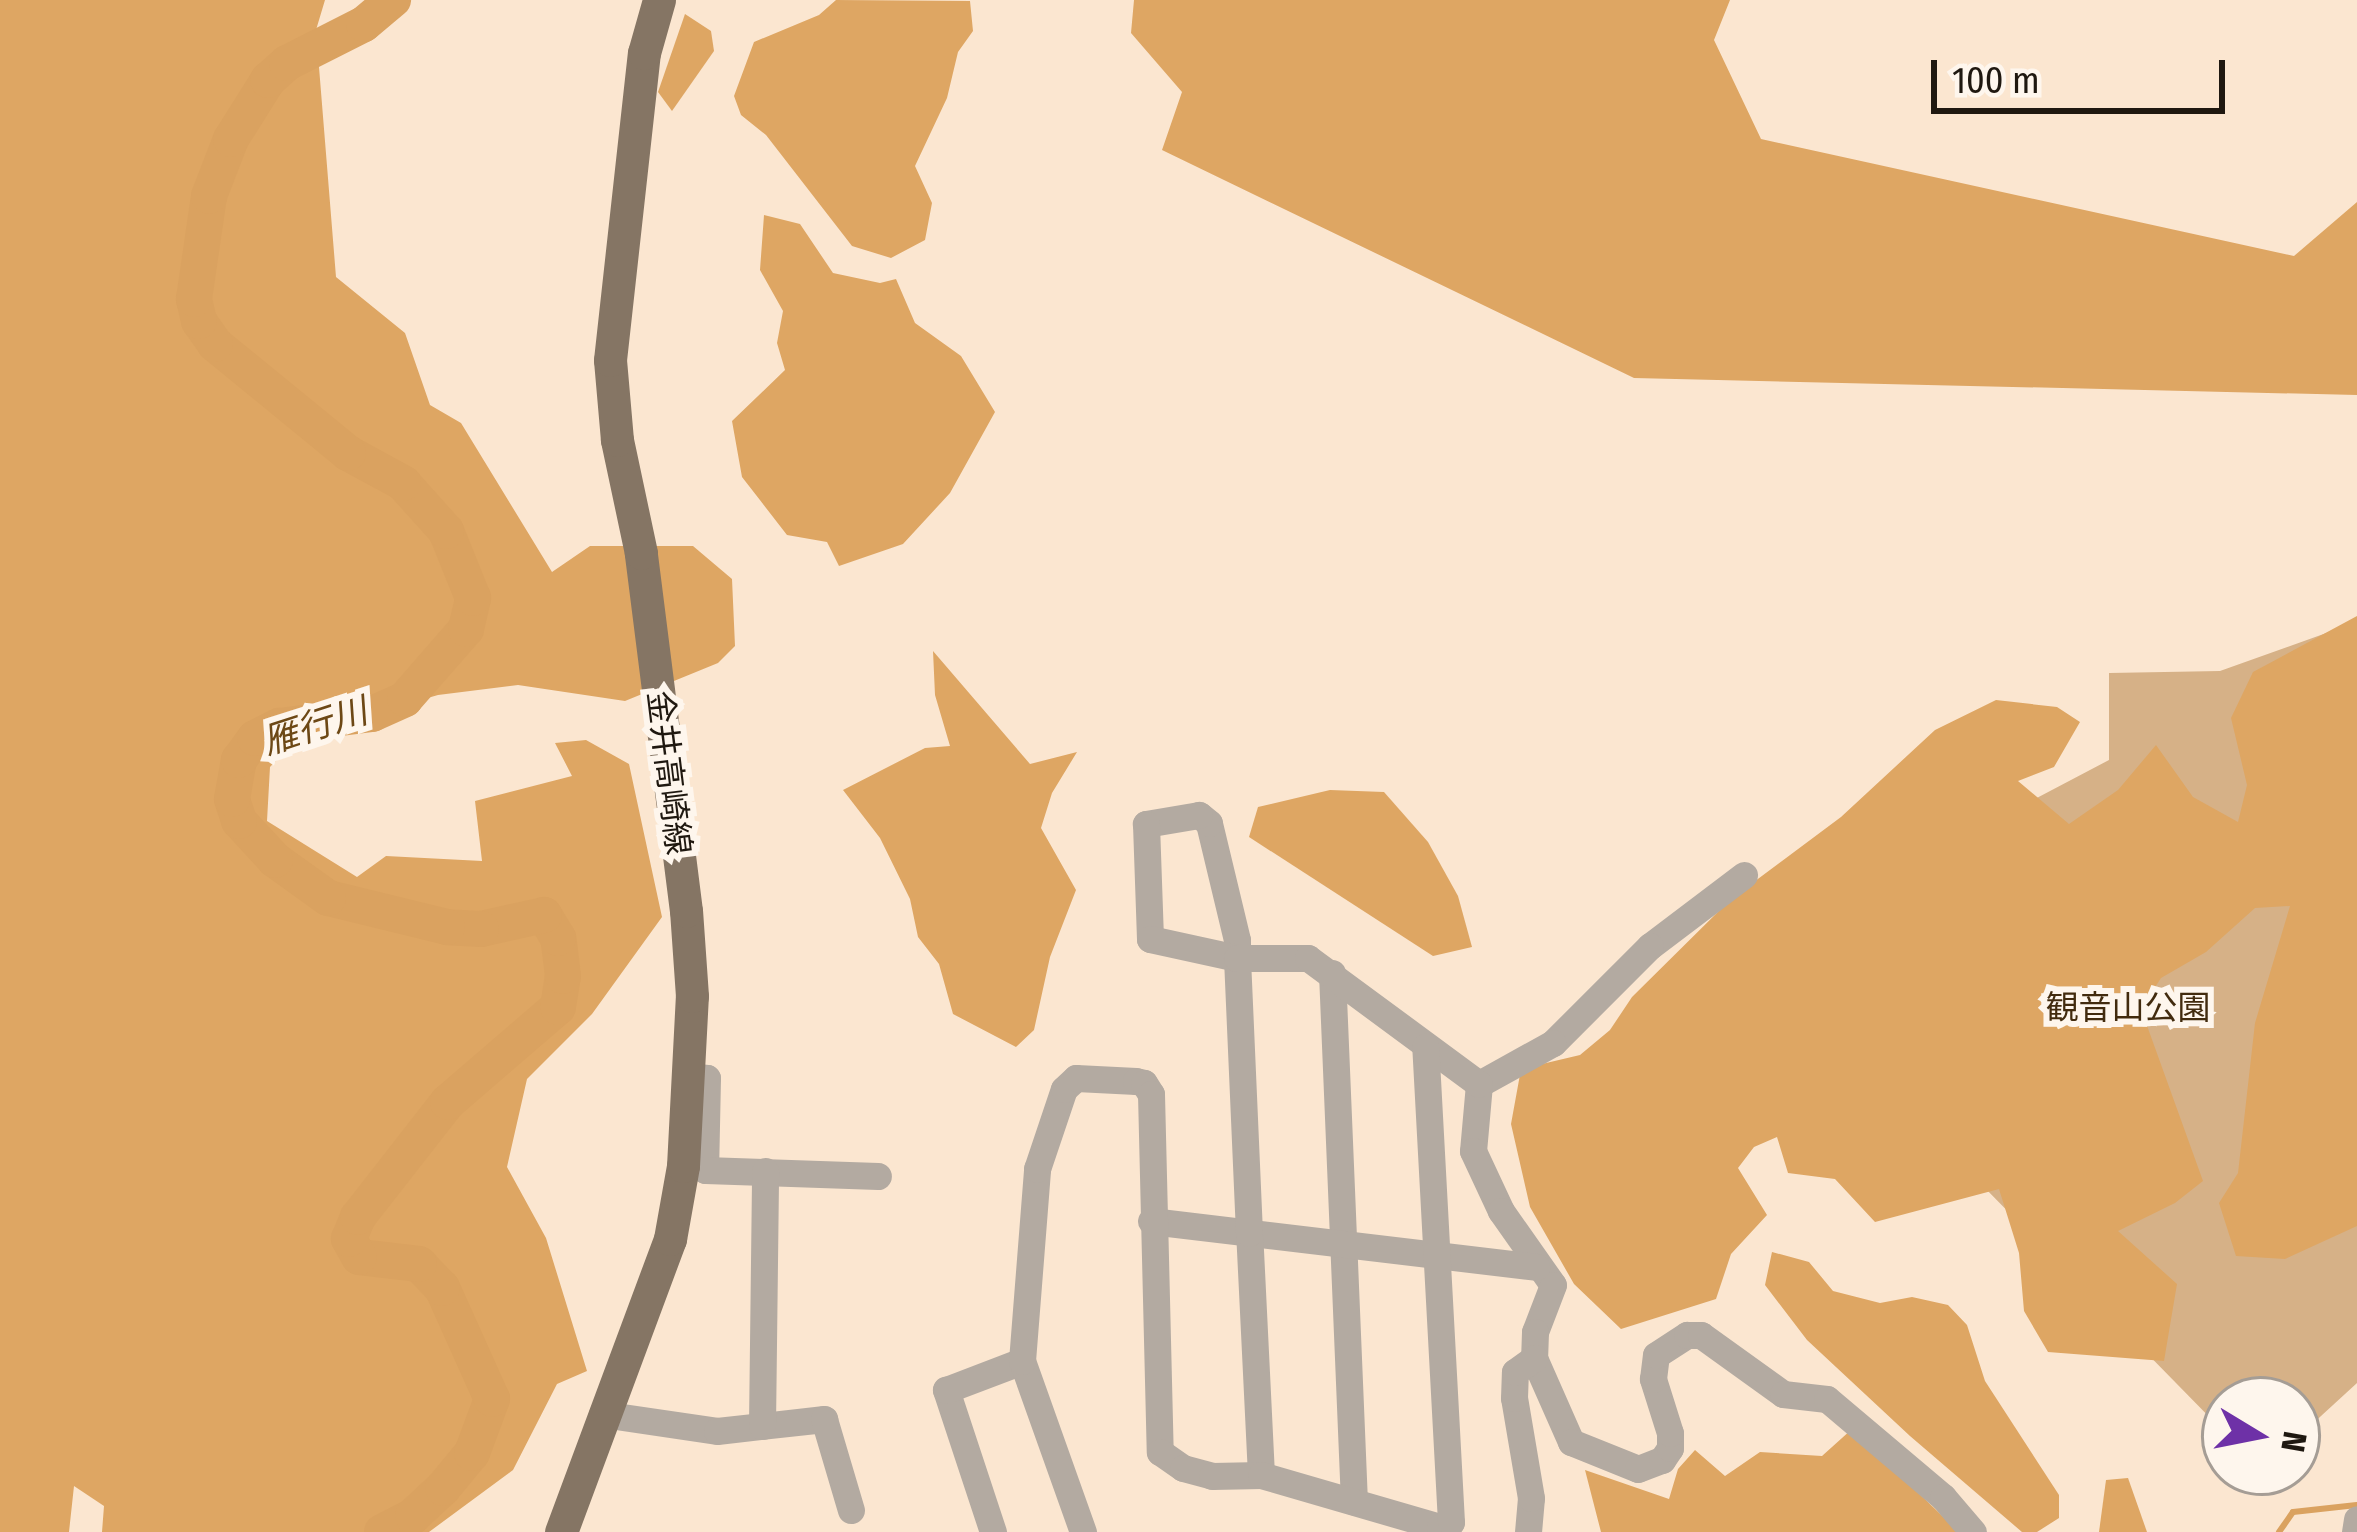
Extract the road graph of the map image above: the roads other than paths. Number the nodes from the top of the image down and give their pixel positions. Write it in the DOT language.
graph roads {
  1 [pos="659,0"];
  2 [pos="1744,875"];
  3 [pos="1237,958"];
  4 [pos="1332,973"];
  5 [pos="1425,1047"];
  6 [pos="689,1076"];
  7 [pos="1479,1084"];
  8 [pos="765,1171"];
  9 [pos="878,1176"];
  10 [pos="1151,1221"];
  11 [pos="1249,1233"];
  12 [pos="1346,1245"];
  13 [pos="1438,1256"];
  14 [pos="1536,1268"];
  15 [pos="1534,1358"];
  16 [pos="1022,1361"];
  17 [pos="602,1414"];
  18 [pos="762,1426"];
  19 [pos="1261,1475"];
  20 [pos="1354,1502"];
  21 [pos="851,1510"];
  22 [pos="2357,1519"];
  23 [pos="561,1532"];
  24 [pos="993,1532"];
  25 [pos="1083,1532"];
  26 [pos="1528,1532"];
  27 [pos="1973,1532"];
  28 [pos="2355,1532"];
  1 -- 6 [label="main road, 金井高崎線"];
  2 -- 7 [label="street"];
  3 -- 3 [label="street"];
  3 -- 4 [label="street"];
  3 -- 11 [label="street"];
  4 -- 5 [label="street"];
  4 -- 12 [label="street"];
  5 -- 7 [label="street"];
  5 -- 13 [label="street"];
  6 -- 8 [label="street"];
  6 -- 17 [label="main road, 金井高崎線"];
  7 -- 14 [label="street"];
  8 -- 9 [label="street"];
  8 -- 18 [label="street"];
  10 -- 11 [label="street"];
  10 -- 16 [label="street"];
  10 -- 19 [label="street"];
  11 -- 12 [label="street"];
  11 -- 19 [label="street"];
  12 -- 13 [label="street"];
  12 -- 20 [label="street"];
  13 -- 14 [label="street"];
  13 -- 20 [label="street"];
  14 -- 15 [label="street"];
  15 -- 26 [label="street"];
  15 -- 27 [label="street"];
  16 -- 24 [label="street"];
  16 -- 25 [label="street"];
  17 -- 18 [label="street"];
  17 -- 23 [label="main road, 金井高崎線"];
  18 -- 21 [label="street"];
  19 -- 20 [label="street"];
  22 -- 28 [label="street"];
}
